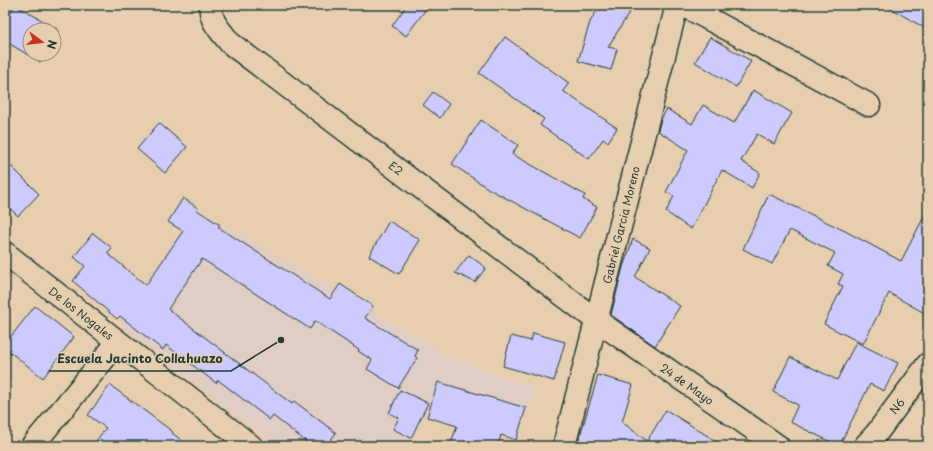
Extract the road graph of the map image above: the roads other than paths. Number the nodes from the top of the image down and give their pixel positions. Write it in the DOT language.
graph roads {
  1 [pos="211,5"];
  2 [pos="678,5"];
  3 [pos="683,5"];
  4 [pos="869,105"];
  5 [pos="5,253"];
  6 [pos="596,320"];
  7 [pos="118,342"];
  8 [pos="928,364"];
  9 [pos="32,446"];
  10 [pos="251,446"];
  11 [pos="564,446"];
  12 [pos="778,446"];
  13 [pos="865,446"];
  1 -- 6 [label="street, E2"];
  2 -- 6 [label="street, Gabriel Garcia Moreno"];
  3 -- 4 [label="street"];
  5 -- 7 [label="street, De los Nogales"];
  6 -- 11 [label="street, Gabriel Garcia Moreno"];
  6 -- 12 [label="street, 24 de Mayo"];
  7 -- 9 [label="street"];
  7 -- 10 [label="street, De los Nogales"];
  8 -- 13 [label="street, N6"];
}
